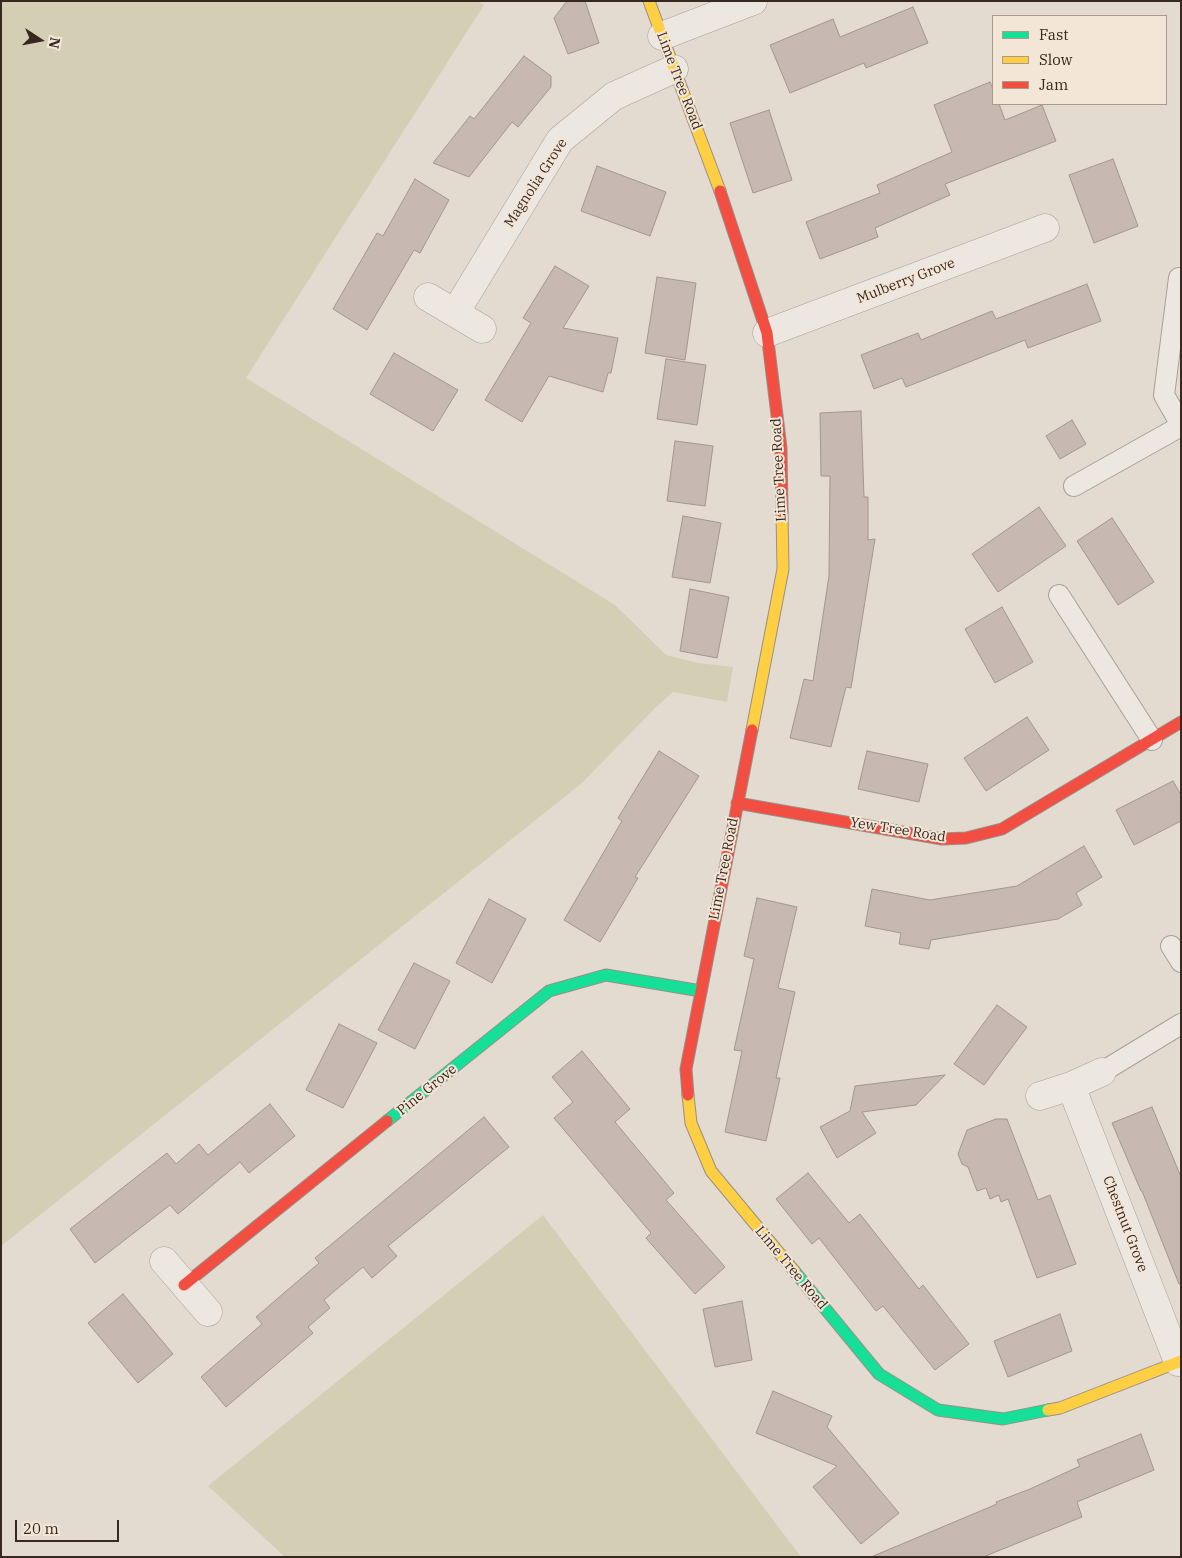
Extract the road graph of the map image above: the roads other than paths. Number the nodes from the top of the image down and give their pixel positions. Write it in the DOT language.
graph roads {
  1 [pos="648,1"];
  2 [pos="753,1"];
  3 [pos="662,36"];
  4 [pos="674,69"];
  5 [pos="1045,228"];
  6 [pos="1179,278"];
  7 [pos="428,297"];
  8 [pos="455,313"];
  9 [pos="482,330"];
  10 [pos="767,333"];
  11 [pos="1181,425"];
  12 [pos="1074,486"];
  13 [pos="1059,595"];
  14 [pos="1181,722"];
  15 [pos="1152,740"];
  16 [pos="737,803"];
  17 [pos="701,991"];
  18 [pos="1181,1024"];
  19 [pos="1102,1072"];
  20 [pos="1071,1086"];
  21 [pos="1040,1096"];
  22 [pos="164,1261"];
  23 [pos="184,1286"];
  24 [pos="208,1312"];
  25 [pos="1180,1361"];
  1 -- 3 [label="street, Lime Tree Road"];
  2 -- 3 [label="street"];
  3 -- 4 [label="street, Lime Tree Road"];
  4 -- 8 [label="street, Magnolia Grove"];
  4 -- 10 [label="street, Lime Tree Road"];
  5 -- 10 [label="street, Mulberry Grove"];
  6 -- 11 [label="lane"];
  7 -- 8 [label="street"];
  8 -- 9 [label="street"];
  10 -- 16 [label="street, Lime Tree Road"];
  11 -- 12 [label="lane"];
  13 -- 15 [label="lane"];
  14 -- 15 [label="street, Yew Tree Road"];
  15 -- 16 [label="street, Yew Tree Road"];
  16 -- 17 [label="street, Lime Tree Road"];
  17 -- 23 [label="street, Pine Grove"];
  17 -- 25 [label="street, Lime Tree Road"];
  18 -- 19 [label="lane"];
  19 -- 20 [label="street"];
  20 -- 21 [label="street"];
  20 -- 25 [label="street, Chestnut Grove"];
  22 -- 23 [label="street"];
  23 -- 24 [label="street"];
}
